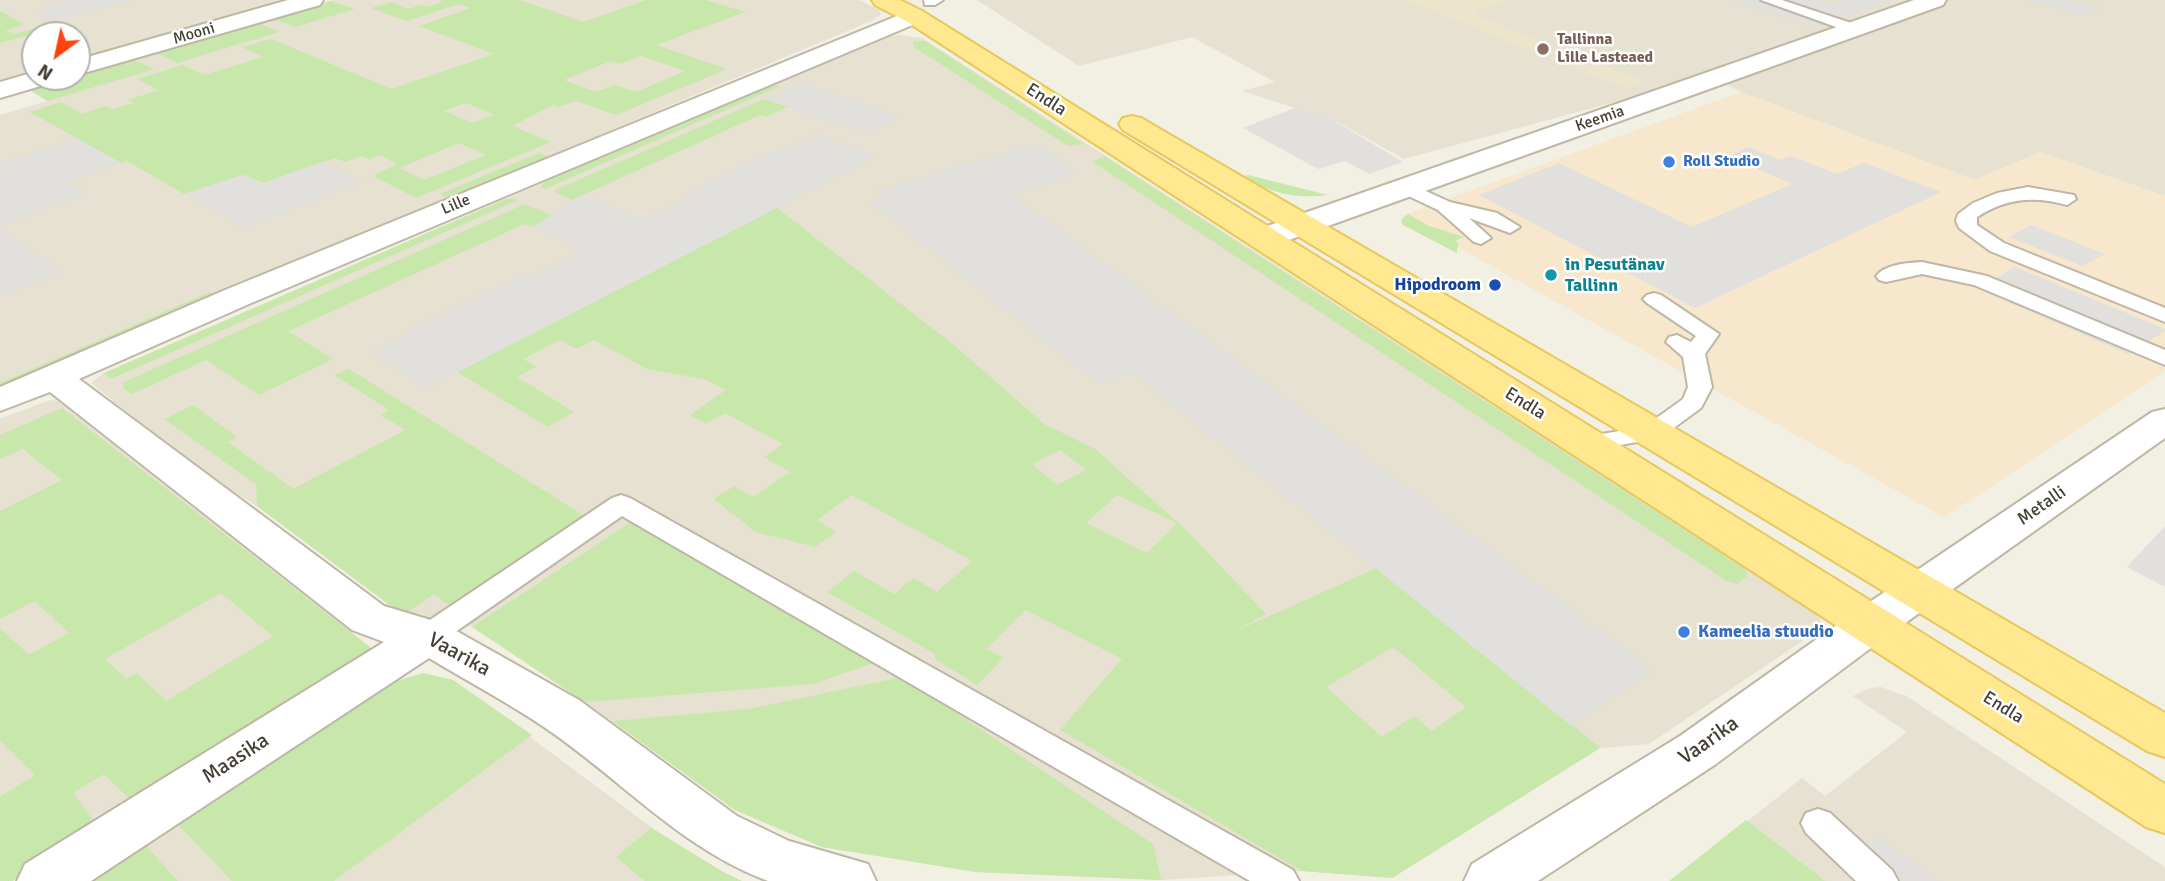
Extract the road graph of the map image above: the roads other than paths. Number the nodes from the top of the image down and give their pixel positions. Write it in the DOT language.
graph roads {
  1 [pos="312,0"];
  2 [pos="883,0"];
  3 [pos="1768,0"];
  4 [pos="1935,0"];
  5 [pos="927,4"];
  6 [pos="1856,29"];
  7 [pos="91,64"];
  8 [pos="21,84"];
  9 [pos="0,90"];
  10 [pos="1085,95"];
  11 [pos="1109,110"];
  12 [pos="1406,188"];
  13 [pos="2067,199"];
  14 [pos="1444,206"];
  15 [pos="1300,225"];
  16 [pos="1510,227"];
  17 [pos="1264,238"];
  18 [pos="1481,238"];
  19 [pos="1885,276"];
  20 [pos="1654,299"];
  21 [pos="2165,316"];
  22 [pos="2165,358"];
  23 [pos="54,377"];
  24 [pos="0,400"];
  25 [pos="2165,420"];
  26 [pos="1651,432"];
  27 [pos="1586,443"];
  28 [pos="1920,592"];
  29 [pos="1871,624"];
  30 [pos="428,636"];
  31 [pos="2165,737"];
  32 [pos="2165,811"];
  33 [pos="1818,823"];
  34 [pos="45,881"];
  35 [pos="848,881"];
  36 [pos="1281,881"];
  37 [pos="1492,881"];
  38 [pos="1880,881"];
  1 -- 7 [label="street, Mooni"];
  2 -- 5 [label="main road, Endla"];
  3 -- 6 [label="lane"];
  4 -- 6 [label="street, Keemia"];
  5 -- 10 [label="main road, Endla"];
  5 -- 17 [label="main road, Endla"];
  5 -- 23 [label="street, Lille"];
  6 -- 12 [label="street, Keemia"];
  8 -- 9 [label="street"];
  11 -- 15 [label="main road"];
  12 -- 14 [label="lane"];
  12 -- 15 [label="street, Keemia"];
  13 -- 21 [label="lane"];
  14 -- 16 [label="lane"];
  14 -- 18 [label="lane"];
  15 -- 17 [label="street, Keemia"];
  15 -- 26 [label="main road"];
  17 -- 27 [label="main road, Endla"];
  19 -- 22 [label="lane"];
  20 -- 26 [label="lane"];
  23 -- 24 [label="street, Lille"];
  23 -- 30 [label="street, Vaarika"];
  25 -- 28 [label="street, Metalli"];
  26 -- 27 [label="lane"];
  26 -- 28 [label="main road"];
  27 -- 29 [label="main road, Endla"];
  28 -- 29 [label="street, Vaarika"];
  28 -- 31 [label="main road"];
  29 -- 32 [label="main road, Endla"];
  29 -- 37 [label="street, Vaarika"];
  30 -- 34 [label="street, Maasika"];
  30 -- 35 [label="street, Vaarika"];
  30 -- 36 [label="lane"];
  33 -- 38 [label="lane"];
}
